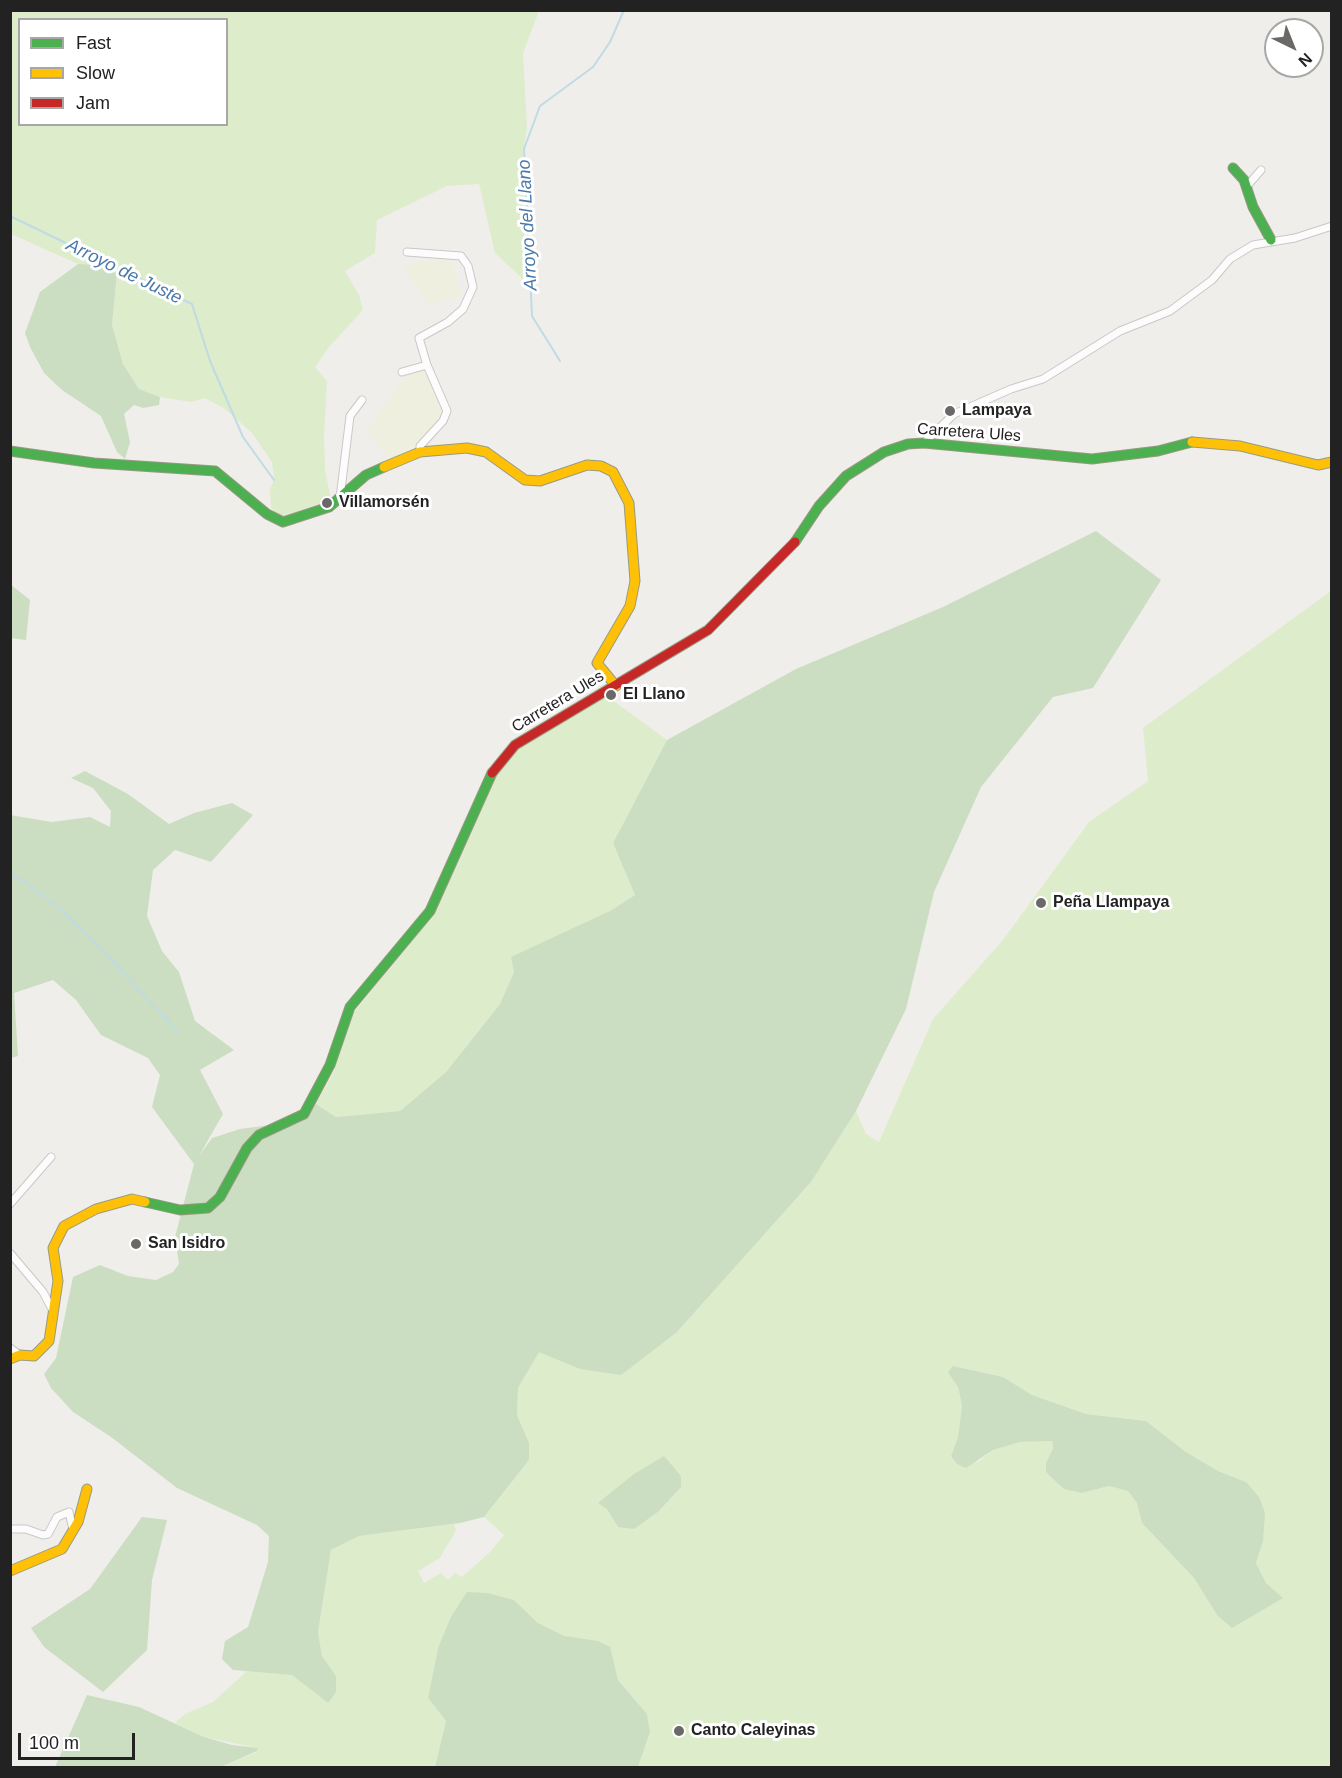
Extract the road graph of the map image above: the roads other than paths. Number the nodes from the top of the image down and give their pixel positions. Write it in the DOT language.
graph roads {
  1 [pos="1233,168"];
  2 [pos="1261,171"];
  3 [pos="1247,186"];
  4 [pos="1332,226"];
  5 [pos="1271,240"];
  6 [pos="407,252"];
  7 [pos="427,365"];
  8 [pos="402,372"];
  9 [pos="362,400"];
  10 [pos="924,443"];
  11 [pos="10,451"];
  12 [pos="420,452"];
  13 [pos="1332,462"];
  14 [pos="339,500"];
  15 [pos="616,686"];
  16 [pos="51,1157"];
  17 [pos="10,1204"];
  18 [pos="10,1253"];
  19 [pos="54,1313"];
  20 [pos="10,1348"];
  21 [pos="20,1355"];
  22 [pos="10,1359"];
  23 [pos="87,1489"];
  24 [pos="10,1529"];
  25 [pos="73,1529"];
  26 [pos="10,1570"];
  1 -- 3 [label="street"];
  2 -- 3 [label="street"];
  3 -- 5 [label="street"];
  4 -- 5 [label="street"];
  5 -- 10 [label="street"];
  6 -- 7 [label="street"];
  7 -- 8 [label="street"];
  7 -- 12 [label="street"];
  9 -- 14 [label="street"];
  10 -- 13 [label="street, Carretera Ules"];
  10 -- 15 [label="street, Carretera Ules"];
  11 -- 14 [label="street"];
  12 -- 14 [label="street"];
  12 -- 15 [label="street"];
  15 -- 19 [label="street, Carretera Ules"];
  16 -- 17 [label="street"];
  18 -- 19 [label="street"];
  19 -- 21 [label="street, Carretera Ules"];
  20 -- 21 [label="street"];
  21 -- 22 [label="street, Carretera Ules"];
  23 -- 25 [label="street"];
  24 -- 25 [label="street"];
  25 -- 26 [label="street"];
}
